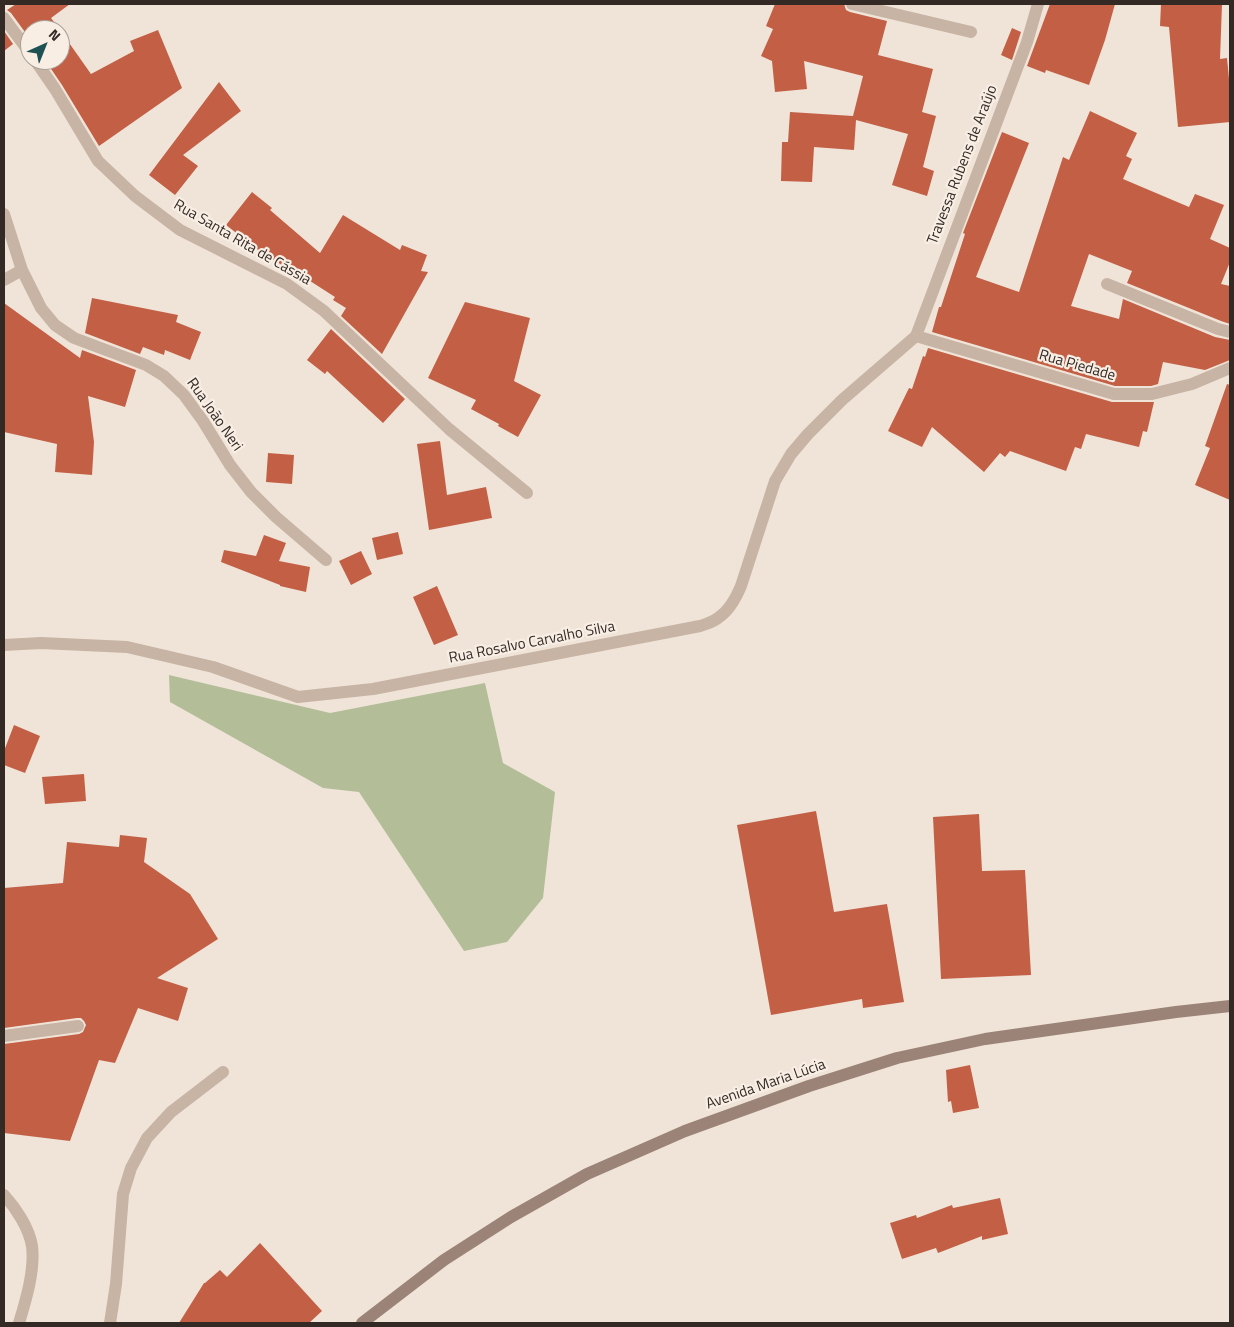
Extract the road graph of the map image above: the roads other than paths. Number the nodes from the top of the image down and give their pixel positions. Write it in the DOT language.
graph roads {
  1 [pos="852,4"];
  2 [pos="1038,4"];
  3 [pos="4,18"];
  4 [pos="971,32"];
  5 [pos="20,40"];
  6 [pos="42,70"];
  7 [pos="4,214"];
  8 [pos="22,270"];
  9 [pos="4,280"];
  10 [pos="1107,284"];
  11 [pos="1230,332"];
  12 [pos="916,336"];
  13 [pos="1230,368"];
  14 [pos="526,493"];
  15 [pos="326,560"];
  16 [pos="4,645"];
  17 [pos="1230,1006"];
  18 [pos="78,1026"];
  19 [pos="4,1036"];
  20 [pos="223,1072"];
  21 [pos="4,1195"];
  22 [pos="19,1323"];
  23 [pos="110,1323"];
  24 [pos="362,1323"];
  1 -- 4 [label="street"];
  2 -- 12 [label="street, Travessa Rubens de Araújo"];
  3 -- 5 [label="street"];
  6 -- 14 [label="street, Rua Santa Rita de Cássia"];
  7 -- 8 [label="street, Rua João Neri"];
  8 -- 9 [label="street"];
  8 -- 15 [label="street, Rua João Neri"];
  10 -- 11 [label="street"];
  12 -- 13 [label="street, Rua Piedade"];
  12 -- 16 [label="street, Rua Rosalvo Carvalho Silva"];
  17 -- 24 [label="main road, Avenida Maria Lúcia"];
  18 -- 19 [label="street"];
  20 -- 23 [label="street"];
  21 -- 22 [label="street"];
}
